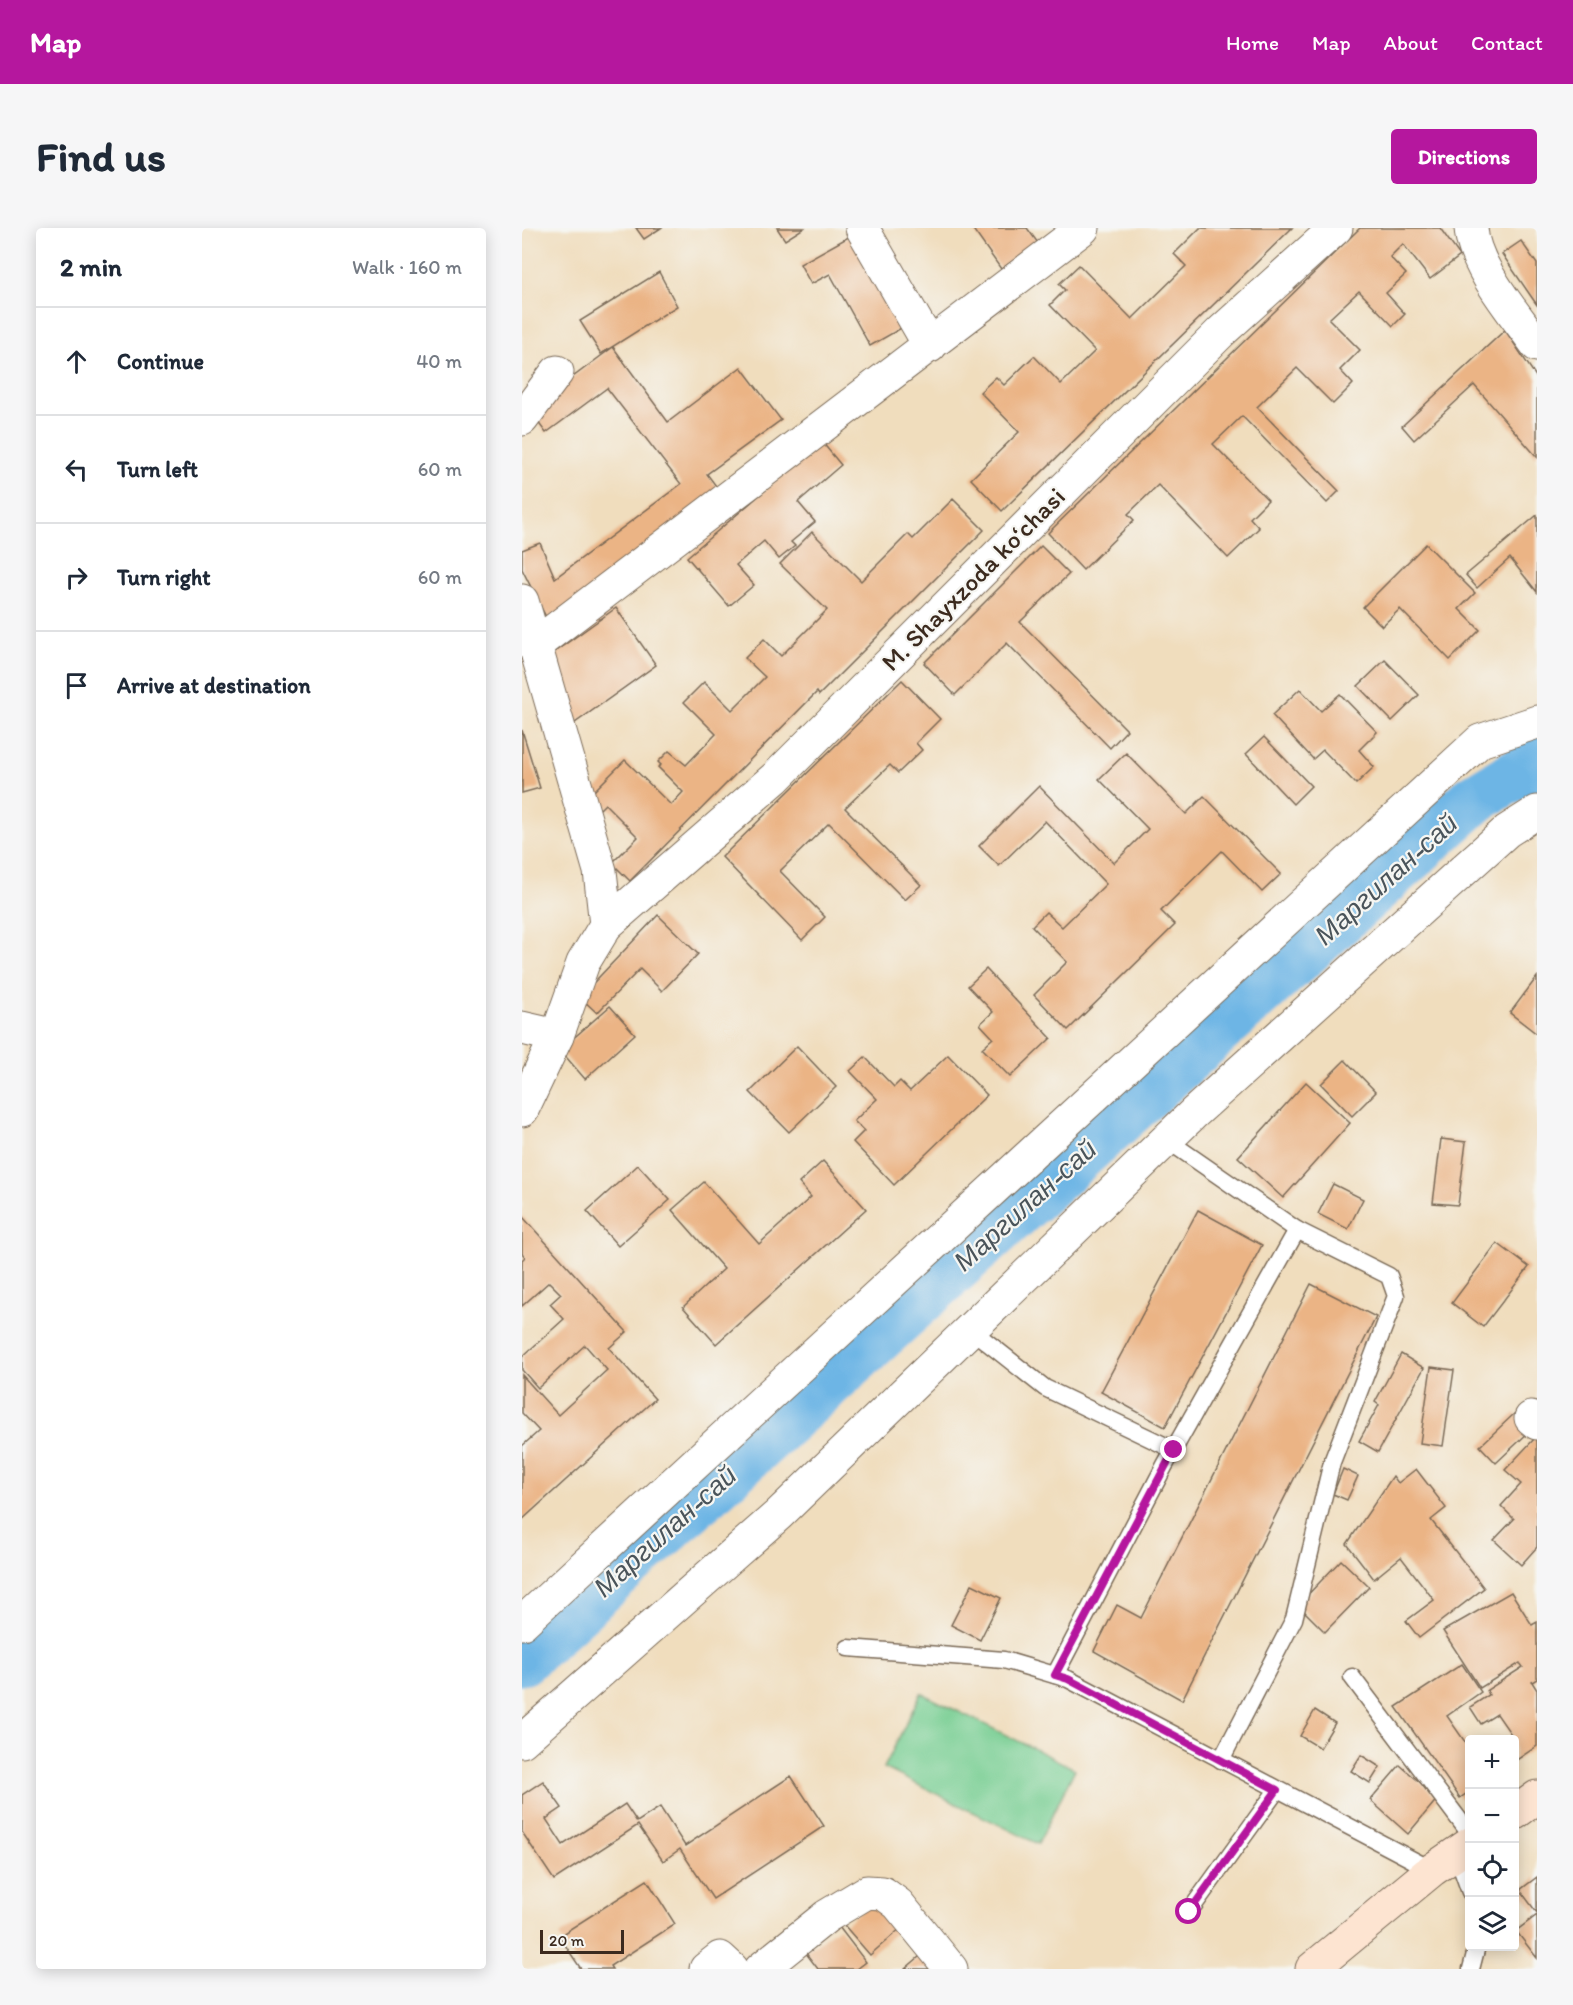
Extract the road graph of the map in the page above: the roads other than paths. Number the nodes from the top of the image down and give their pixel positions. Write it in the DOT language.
graph roads {
  1 [pos="861,228"];
  2 [pos="1083,228"];
  3 [pos="1336,228"];
  4 [pos="1471,228"];
  5 [pos="1537,345"];
  6 [pos="930,346"];
  7 [pos="557,372"];
  8 [pos="522,419"];
  9 [pos="522,601"];
  10 [pos="535,645"];
  11 [pos="1537,722"];
  12 [pos="1537,812"];
  13 [pos="606,925"];
  14 [pos="522,1028"];
  15 [pos="557,1036"];
  16 [pos="522,1110"];
  17 [pos="1167,1140"];
  18 [pos="1297,1230"];
  19 [pos="969,1328"];
  20 [pos="1174,1450"];
  21 [pos="522,1623"];
  22 [pos="848,1647"];
  23 [pos="1055,1675"];
  24 [pos="1352,1677"];
  25 [pos="522,1741"];
  26 [pos="1221,1760"];
  27 [pos="1277,1790"];
  28 [pos="1537,1797"];
  29 [pos="1519,1810"];
  30 [pos="1457,1850"];
  31 [pos="1465,1876"];
  32 [pos="1189,1912"];
  33 [pos="1476,1951"];
  34 [pos="706,1969"];
  35 [pos="732,1969"];
  36 [pos="761,1969"];
  37 [pos="951,1969"];
  38 [pos="1312,1969"];
  39 [pos="1471,1969"];
  1 -- 6 [label="street"];
  2 -- 6 [label="street"];
  3 -- 13 [label="street, M. Shayxzoda koʻchasi"];
  4 -- 5 [label="street"];
  6 -- 10 [label="street"];
  7 -- 8 [label="street"];
  9 -- 10 [label="street"];
  10 -- 13 [label="street"];
  11 -- 21 [label="street"];
  12 -- 17 [label="street"];
  13 -- 15 [label="street, M. Shayxzoda koʻchasi"];
  14 -- 15 [label="street"];
  15 -- 16 [label="street, M. Shayxzoda koʻchasi"];
  17 -- 18 [label="lane"];
  17 -- 19 [label="street"];
  18 -- 20 [label="lane"];
  18 -- 26 [label="lane"];
  19 -- 20 [label="lane"];
  19 -- 25 [label="street"];
  20 -- 23 [label="lane"];
  22 -- 23 [label="lane"];
  23 -- 26 [label="lane"];
  24 -- 30 [label="lane"];
  26 -- 27 [label="lane"];
  27 -- 30 [label="lane"];
  27 -- 32 [label="lane"];
  28 -- 29 [label="main road"];
  30 -- 31 [label="lane"];
  30 -- 38 [label="main road"];
  33 -- 39 [label="lane"];
  34 -- 35 [label="street"];
  36 -- 37 [label="street"];
}
